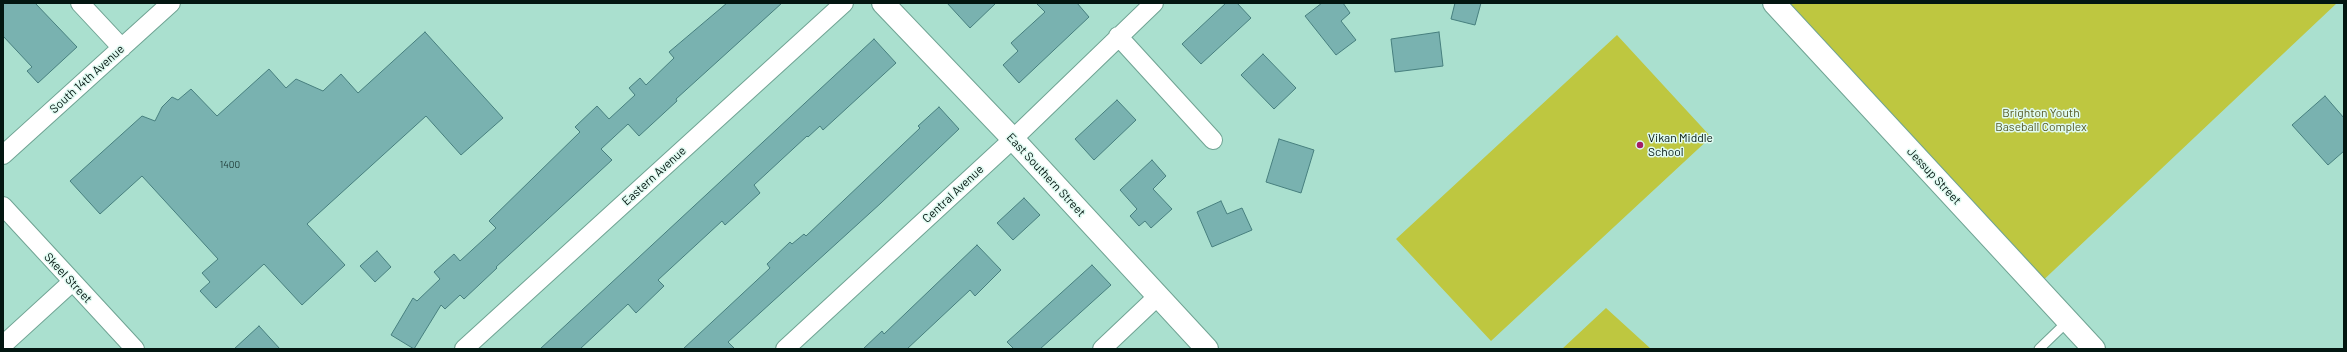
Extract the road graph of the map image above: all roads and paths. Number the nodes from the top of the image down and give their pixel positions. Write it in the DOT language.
graph roads {
  1 [pos="80,3"];
  2 [pos="171,3"];
  3 [pos="844,3"];
  4 [pos="883,3"];
  5 [pos="1154,3"];
  6 [pos="1774,3"];
  7 [pos="1118,36"];
  8 [pos="122,48"];
  9 [pos="1013,139"];
  10 [pos="1213,140"];
  11 [pos="3,155"];
  12 [pos="3,206"];
  13 [pos="72,282"];
  14 [pos="1158,296"];
  15 [pos="2068,321"];
  16 [pos="3,345"];
  17 [pos="135,349"];
  18 [pos="464,349"];
  19 [pos="784,349"];
  20 [pos="1102,349"];
  21 [pos="1207,349"];
  22 [pos="2039,349"];
  23 [pos="2094,349"];
  1 -- 8 [label="street"];
  2 -- 8 [label="street, South 14th Avenue"];
  3 -- 18 [label="street, Eastern Avenue"];
  4 -- 9 [label="street, East Southern Street"];
  5 -- 7 [label="street, Central Avenue"];
  6 -- 15 [label="street, Jessup Street"];
  7 -- 9 [label="street, Central Avenue"];
  7 -- 10 [label="street"];
  8 -- 11 [label="street, South 14th Avenue"];
  9 -- 14 [label="street, East Southern Street"];
  9 -- 19 [label="street, Central Avenue"];
  12 -- 13 [label="street, Skeel Street"];
  13 -- 16 [label="street"];
  13 -- 17 [label="street, Skeel Street"];
  14 -- 20 [label="street"];
  14 -- 21 [label="street, East Southern Street"];
  15 -- 22 [label="lane"];
  15 -- 23 [label="street, Jessup Street"];
}
